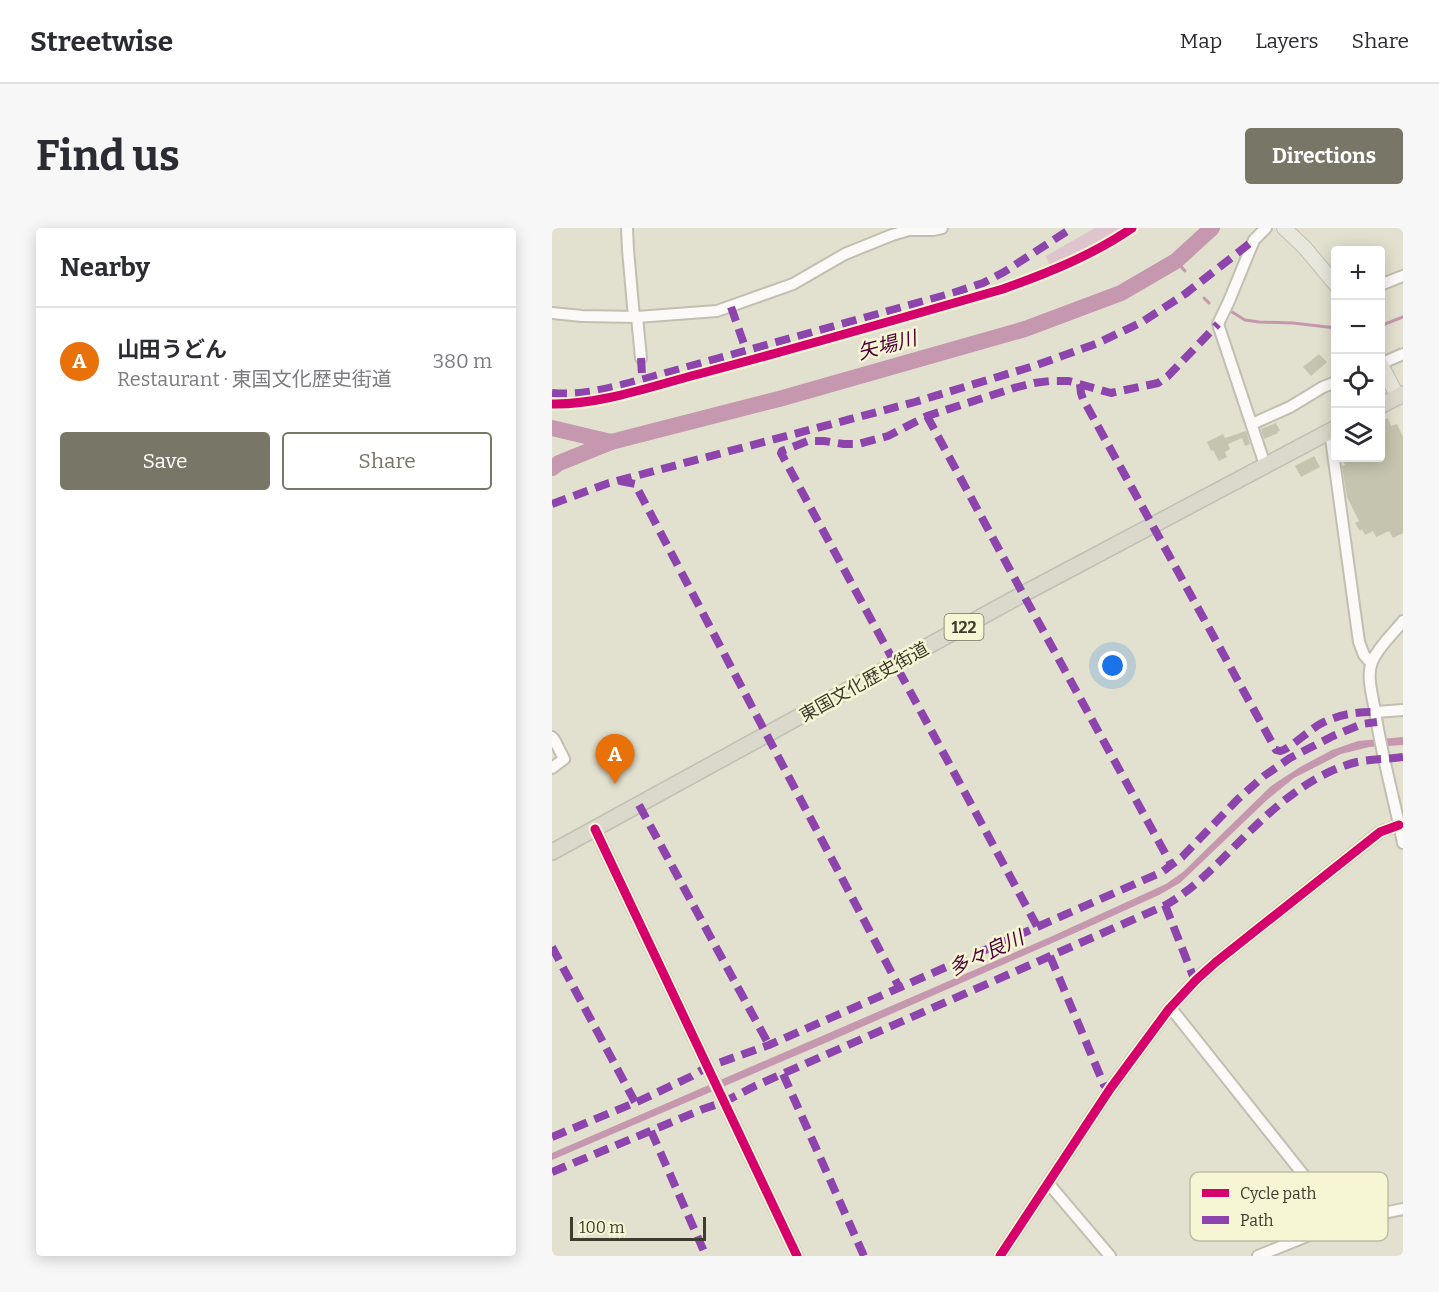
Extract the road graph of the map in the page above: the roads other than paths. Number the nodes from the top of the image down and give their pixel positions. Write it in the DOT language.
graph roads {
  1 [pos="627,228"];
  2 [pos="942,228"];
  3 [pos="1266,228"];
  4 [pos="1284,228"];
  5 [pos="1403,276"];
  6 [pos="1331,280"];
  7 [pos="1385,283"];
  8 [pos="552,313"];
  9 [pos="636,317"];
  10 [pos="1403,354"];
  11 [pos="641,358"];
  12 [pos="1385,362"];
  13 [pos="1385,371"];
  14 [pos="1331,384"];
  15 [pos="1401,399"];
  16 [pos="1385,404"];
  17 [pos="1251,424"];
  18 [pos="1331,431"];
  19 [pos="1337,462"];
  20 [pos="1265,465"];
  21 [pos="1403,621"];
  22 [pos="1371,663"];
  23 [pos="1403,710"];
  24 [pos="1376,712"];
  25 [pos="552,737"];
  26 [pos="552,768"];
  27 [pos="1399,825"];
  28 [pos="595,829"];
  29 [pos="1403,843"];
  30 [pos="552,852"];
  31 [pos="1169,1009"];
  32 [pos="1301,1172"];
  33 [pos="1048,1183"];
  34 [pos="1403,1209"];
  35 [pos="1388,1212"];
  36 [pos="1294,1241"];
  37 [pos="797,1256"];
  38 [pos="1000,1256"];
  39 [pos="1110,1256"];
  40 [pos="1257,1256"];
  1 -- 9 [label="street"];
  2 -- 9 [label="street"];
  3 -- 17 [label="street"];
  4 -- 6 [label="main road"];
  5 -- 7 [label="street"];
  8 -- 9 [label="street"];
  9 -- 11 [label="street"];
  10 -- 12 [label="street"];
  13 -- 15 [label="main road"];
  14 -- 17 [label="street"];
  15 -- 16 [label="highway"];
  17 -- 20 [label="street"];
  18 -- 20 [label="highway, 東国文化歴史街道 / 122"];
  19 -- 22 [label="street"];
  20 -- 28 [label="highway, 東国文化歴史街道 / 122"];
  21 -- 22 [label="street"];
  22 -- 24 [label="street"];
  23 -- 24 [label="street"];
  24 -- 27 [label="street"];
  25 -- 26 [label="street"];
  27 -- 29 [label="street"];
  27 -- 31 [label="street"];
  28 -- 30 [label="highway, 東国文化歴史街道 / 122"];
  28 -- 37 [label="street"];
  31 -- 32 [label="street"];
  31 -- 33 [label="street"];
  33 -- 38 [label="street"];
  33 -- 39 [label="street"];
  34 -- 35 [label="street"];
  36 -- 40 [label="street"];
}
